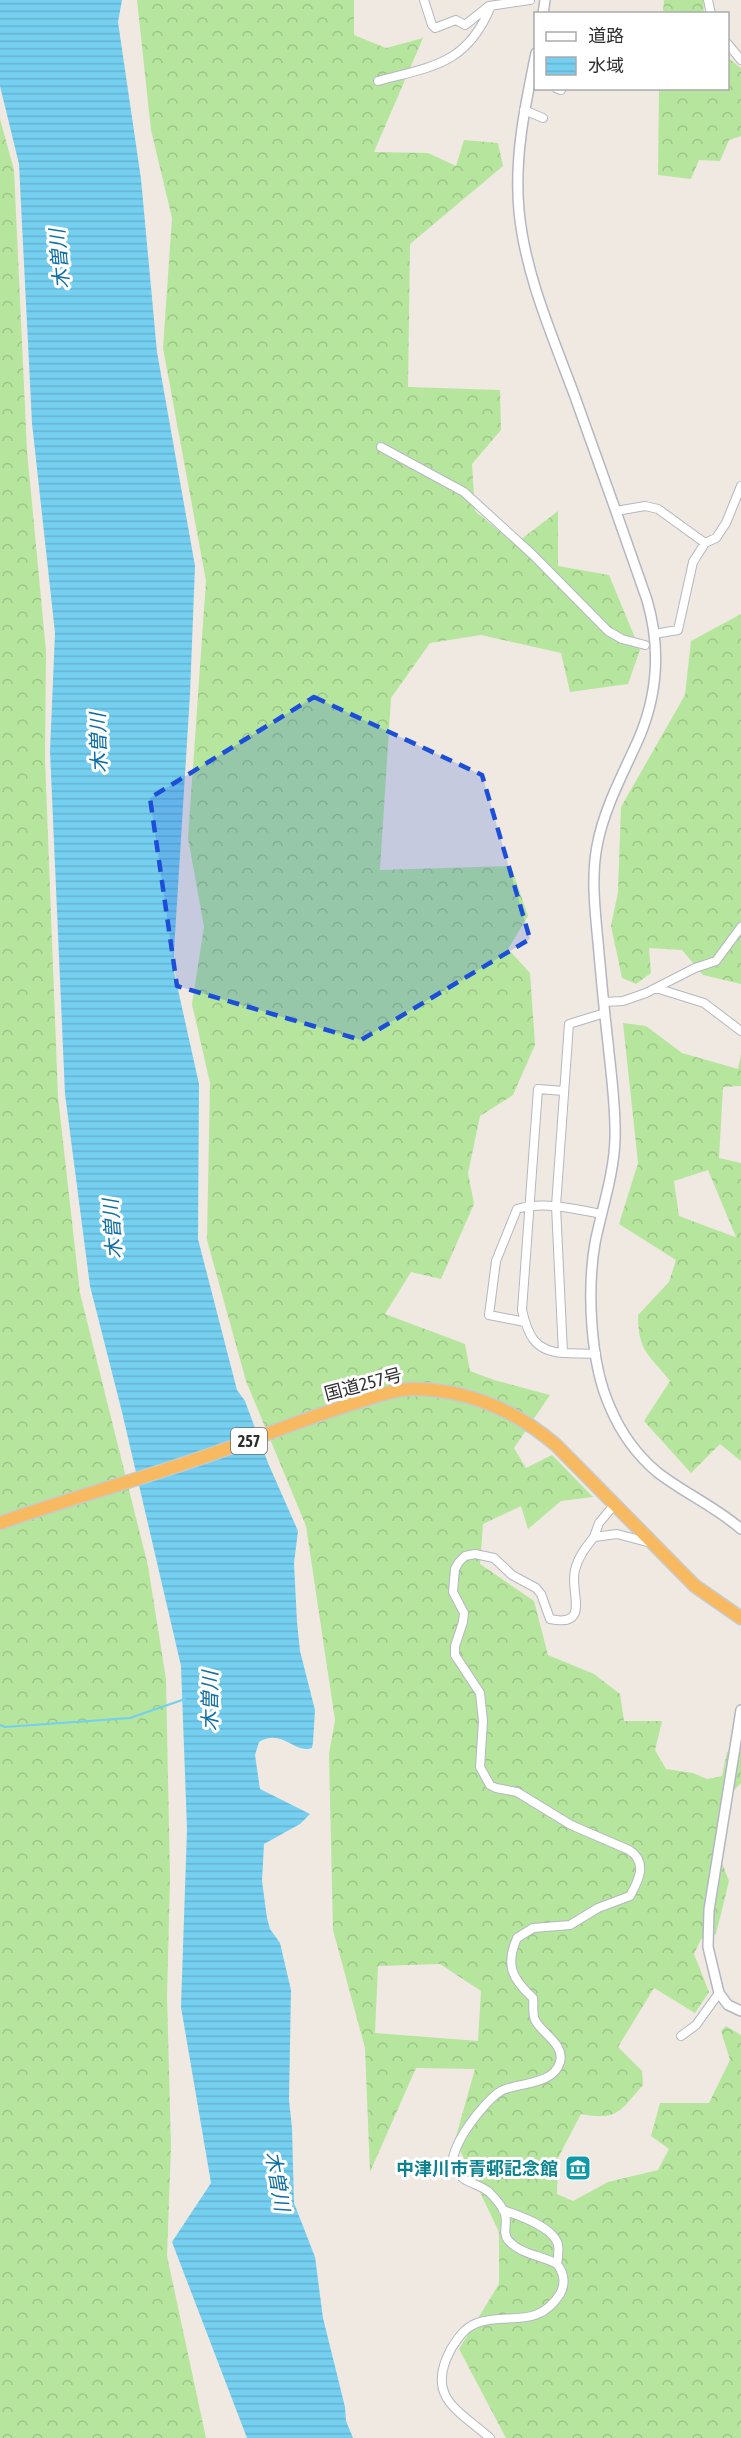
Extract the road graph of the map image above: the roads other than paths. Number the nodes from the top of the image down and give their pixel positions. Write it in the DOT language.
graph roads {
  1 [pos="424,0"];
  2 [pos="530,0"];
  3 [pos="491,6"];
  4 [pos="729,45"];
  5 [pos="741,60"];
  6 [pos="534,68"];
  7 [pos="378,81"];
  8 [pos="532,83"];
  9 [pos="524,110"];
  10 [pos="543,118"];
  11 [pos="381,447"];
  12 [pos="741,486"];
  13 [pos="616,511"];
  14 [pos="705,543"];
  15 [pos="654,634"];
  16 [pos="645,645"];
  17 [pos="741,927"];
  18 [pos="656,988"];
  19 [pos="604,1002"];
  20 [pos="605,1013"];
  21 [pos="741,1031"];
  22 [pos="564,1091"];
  23 [pos="530,1205"];
  24 [pos="556,1206"];
  25 [pos="602,1214"];
  26 [pos="525,1322"];
  27 [pos="563,1353"];
  28 [pos="596,1354"];
  29 [pos="615,1504"];
  30 [pos="3,1522"];
  31 [pos="741,1528"];
  32 [pos="594,1537"];
  33 [pos="654,1544"];
  34 [pos="741,1618"];
  35 [pos="741,1710"];
  36 [pos="719,1993"];
  37 [pos="741,2011"];
  38 [pos="681,2036"];
  39 [pos="503,2210"];
  40 [pos="557,2264"];
  41 [pos="490,2438"];
  1 -- 3 [label="street"];
  2 -- 3 [label="street"];
  3 -- 7 [label="street"];
  4 -- 5 [label="street"];
  6 -- 8 [label="street"];
  8 -- 9 [label="street"];
  9 -- 10 [label="street"];
  9 -- 13 [label="street"];
  11 -- 16 [label="street"];
  12 -- 14 [label="street"];
  13 -- 14 [label="street"];
  13 -- 15 [label="street"];
  14 -- 15 [label="street"];
  15 -- 19 [label="street"];
  17 -- 18 [label="street"];
  18 -- 19 [label="street"];
  18 -- 21 [label="street"];
  19 -- 20 [label="street"];
  20 -- 22 [label="street"];
  20 -- 25 [label="street"];
  22 -- 23 [label="street"];
  22 -- 24 [label="street"];
  23 -- 24 [label="street"];
  23 -- 26 [label="street"];
  23 -- 26 [label="street"];
  24 -- 25 [label="street"];
  24 -- 27 [label="street"];
  25 -- 28 [label="street"];
  26 -- 27 [label="street"];
  27 -- 28 [label="street"];
  28 -- 31 [label="street"];
  29 -- 30 [label="highway, 国道257号 / 257"];
  29 -- 32 [label="street"];
  29 -- 33 [label="highway, 国道257号 / 257"];
  32 -- 33 [label="street"];
  32 -- 39 [label="street"];
  33 -- 34 [label="highway, 国道257号 / 257"];
  35 -- 36 [label="street"];
  36 -- 37 [label="street"];
  36 -- 38 [label="street"];
  39 -- 40 [label="street"];
  39 -- 40 [label="street"];
  40 -- 41 [label="street"];
}
